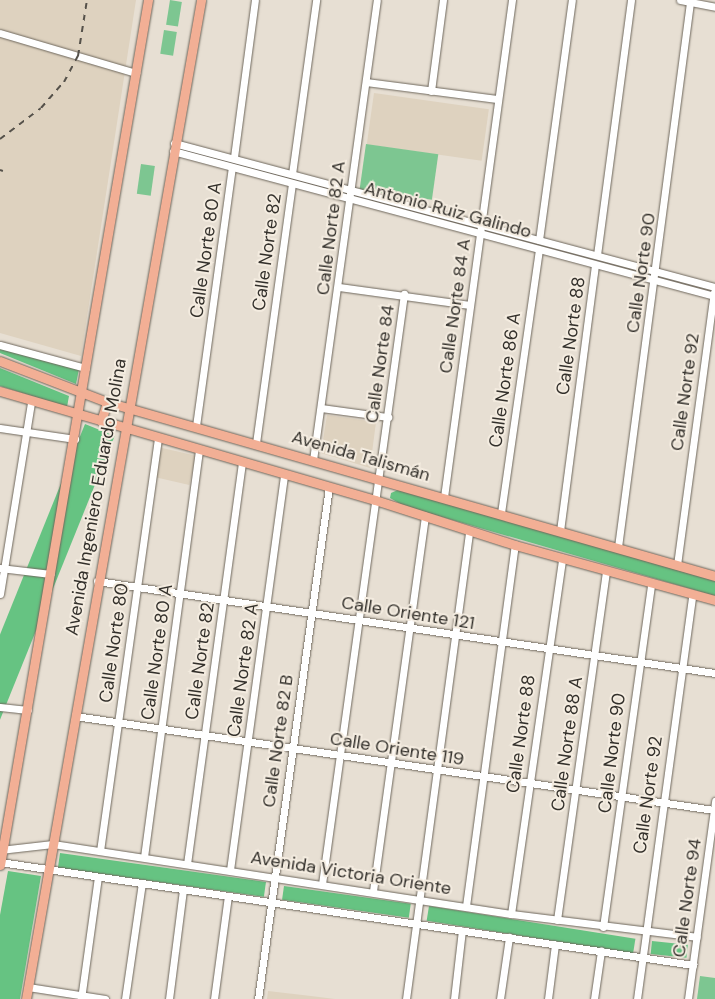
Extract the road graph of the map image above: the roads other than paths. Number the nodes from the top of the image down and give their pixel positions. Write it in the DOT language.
graph roads {
  1 [pos="148,0"];
  2 [pos="201,0"];
  3 [pos="255,0"];
  4 [pos="316,0"];
  5 [pos="377,0"];
  6 [pos="443,0"];
  7 [pos="512,0"];
  8 [pos="572,0"];
  9 [pos="631,0"];
  10 [pos="680,0"];
  11 [pos="690,2"];
  12 [pos="715,7"];
  13 [pos="0,33"];
  14 [pos="136,73"];
  15 [pos="366,82"];
  16 [pos="431,91"];
  17 [pos="497,99"];
  18 [pos="173,147"];
  19 [pos="234,157"];
  20 [pos="232,167"];
  21 [pos="292,174"];
  22 [pos="292,183"];
  23 [pos="350,190"];
  24 [pos="350,198"];
  25 [pos="481,225"];
  26 [pos="480,234"];
  27 [pos="539,240"];
  28 [pos="539,250"];
  29 [pos="597,255"];
  30 [pos="595,265"];
  31 [pos="656,270"];
  32 [pos="655,279"];
  33 [pos="715,282"];
  34 [pos="339,286"];
  35 [pos="715,287"];
  36 [pos="404,294"];
  37 [pos="714,296"];
  38 [pos="470,305"];
  39 [pos="0,345"];
  40 [pos="0,361"];
  41 [pos="86,368"];
  42 [pos="0,391"];
  43 [pos="82,394"];
  44 [pos="31,402"];
  45 [pos="107,402"];
  46 [pos="128,407"];
  47 [pos="321,408"];
  48 [pos="79,415"];
  49 [pos="388,417"];
  50 [pos="101,421"];
  51 [pos="196,426"];
  52 [pos="0,428"];
  53 [pos="123,428"];
  54 [pos="26,432"];
  55 [pos="75,439"];
  56 [pos="158,439"];
  57 [pos="256,443"];
  58 [pos="199,450"];
  59 [pos="313,460"];
  60 [pos="242,462"];
  61 [pos="284,474"];
  62 [pos="378,480"];
  63 [pos="329,487"];
  64 [pos="444,496"];
  65 [pos="375,500"];
  66 [pos="501,514"];
  67 [pos="425,516"];
  68 [pos="469,531"];
  69 [pos="560,531"];
  70 [pos="515,545"];
  71 [pos="618,547"];
  72 [pos="562,558"];
  73 [pos="677,565"];
  74 [pos="2,568"];
  75 [pos="606,571"];
  76 [pos="51,574"];
  77 [pos="715,576"];
  78 [pos="98,581"];
  79 [pos="651,584"];
  80 [pos="137,588"];
  81 [pos="0,594"];
  82 [pos="181,594"];
  83 [pos="692,595"];
  84 [pos="715,600"];
  85 [pos="223,601"];
  86 [pos="267,607"];
  87 [pos="310,613"];
  88 [pos="360,621"];
  89 [pos="410,628"];
  90 [pos="455,635"];
  91 [pos="502,642"];
  92 [pos="548,649"];
  93 [pos="594,655"];
  94 [pos="639,662"];
  95 [pos="682,668"];
  96 [pos="715,673"];
  97 [pos="0,707"];
  98 [pos="28,710"];
  99 [pos="75,716"];
  100 [pos="118,723"];
  101 [pos="162,729"];
  102 [pos="205,735"];
  103 [pos="248,742"];
  104 [pos="293,748"];
  105 [pos="340,755"];
  106 [pos="391,764"];
  107 [pos="437,770"];
  108 [pos="484,778"];
  109 [pos="530,784"];
  110 [pos="576,791"];
  111 [pos="622,798"];
  112 [pos="715,801"];
  113 [pos="662,804"];
  114 [pos="714,810"];
  115 [pos="52,844"];
  116 [pos="1,850"];
  117 [pos="100,851"];
  118 [pos="144,857"];
  119 [pos="0,863"];
  120 [pos="186,864"];
  121 [pos="48,867"];
  122 [pos="230,870"];
  123 [pos="98,877"];
  124 [pos="274,877"];
  125 [pos="142,883"];
  126 [pos="322,884"];
  127 [pos="184,889"];
  128 [pos="372,891"];
  129 [pos="228,896"];
  130 [pos="420,898"];
  131 [pos="270,902"];
  132 [pos="466,906"];
  133 [pos="511,914"];
  134 [pos="557,920"];
  135 [pos="416,923"];
  136 [pos="603,927"];
  137 [pos="462,930"];
  138 [pos="644,932"];
  139 [pos="509,937"];
  140 [pos="697,937"];
  141 [pos="555,944"];
  142 [pos="601,951"];
  143 [pos="643,958"];
  144 [pos="693,965"];
  145 [pos="28,987"];
  146 [pos="81,997"];
  147 [pos="26,999"];
  148 [pos="105,999"];
  149 [pos="125,999"];
  150 [pos="169,999"];
  151 [pos="214,999"];
  152 [pos="258,999"];
  153 [pos="406,999"];
  154 [pos="454,999"];
  155 [pos="500,999"];
  156 [pos="548,999"];
  157 [pos="594,999"];
  158 [pos="637,999"];
  159 [pos="688,999"];
  1 -- 14 [label="main road, Avenida Ingeniero Eduardo Molina"];
  2 -- 18 [label="main road, Avenida Ingeniero Eduardo Molina"];
  3 -- 19 [label="street"];
  4 -- 21 [label="street, Calle Norte 82"];
  5 -- 15 [label="street, Calle Norte 82 A"];
  6 -- 16 [label="street"];
  7 -- 17 [label="street, Calle Norte 84 A"];
  8 -- 27 [label="street"];
  9 -- 29 [label="street, Calle Norte 88"];
  10 -- 11 [label="street"];
  11 -- 12 [label="street"];
  11 -- 31 [label="street, Calle Norte 90"];
  13 -- 14 [label="street"];
  14 -- 41 [label="main road, Avenida Ingeniero Eduardo Molina"];
  15 -- 16 [label="street"];
  15 -- 23 [label="street, Calle Norte 82 A"];
  16 -- 17 [label="street"];
  17 -- 25 [label="street, Calle Norte 84 A"];
  18 -- 19 [label="street, Antonio Ruiz Galindo"];
  18 -- 20 [label="street, Antonio Ruiz Galindo"];
  18 -- 46 [label="main road, Avenida Ingeniero Eduardo Molina"];
  19 -- 21 [label="street, Antonio Ruiz Galindo"];
  20 -- 22 [label="street, Antonio Ruiz Galindo"];
  20 -- 51 [label="street, Calle Norte 80 A"];
  21 -- 23 [label="street, Antonio Ruiz Galindo"];
  22 -- 24 [label="street, Antonio Ruiz Galindo"];
  22 -- 57 [label="street, Calle Norte 82"];
  23 -- 24 [label="street, Calle Norte 82 A"];
  23 -- 25 [label="street, Antonio Ruiz Galindo"];
  24 -- 26 [label="street, Antonio Ruiz Galindo"];
  24 -- 34 [label="street, Calle Norte 82 A"];
  25 -- 26 [label="street, Calle Norte 84 A"];
  25 -- 27 [label="street, Antonio Ruiz Galindo"];
  26 -- 28 [label="street, Antonio Ruiz Galindo"];
  26 -- 38 [label="street, Calle Norte 84 A"];
  27 -- 29 [label="street, Antonio Ruiz Galindo"];
  28 -- 30 [label="street, Antonio Ruiz Galindo"];
  28 -- 66 [label="street, Calle Norte 86 A"];
  29 -- 31 [label="street, Antonio Ruiz Galindo"];
  30 -- 32 [label="street, Antonio Ruiz Galindo"];
  30 -- 69 [label="street, Calle Norte 88"];
  31 -- 32 [label="street, Calle Norte 90"];
  31 -- 35 [label="street, Antonio Ruiz Galindo"];
  32 -- 37 [label="street, Antonio Ruiz Galindo"];
  32 -- 71 [label="street, Calle Norte 90"];
  33 -- 35 [label="street, Calle Norte 92"];
  34 -- 36 [label="street"];
  34 -- 47 [label="street, Calle Norte 82 A"];
  35 -- 37 [label="street, Calle Norte 92"];
  36 -- 38 [label="street"];
  36 -- 49 [label="street, Calle Norte 84"];
  37 -- 73 [label="street, Calle Norte 92"];
  38 -- 64 [label="street, Calle Norte 84 A"];
  39 -- 41 [label="street"];
  40 -- 43 [label="main road, Avenida Talismán"];
  41 -- 43 [label="main road, Avenida Ingeniero Eduardo Molina"];
  42 -- 44 [label="main road"];
  43 -- 45 [label="main road, Avenida Talismán"];
  43 -- 48 [label="main road, Avenida Ingeniero Eduardo Molina"];
  44 -- 48 [label="main road"];
  44 -- 54 [label="street"];
  45 -- 46 [label="main road, Avenida Talismán"];
  45 -- 50 [label="main road"];
  46 -- 51 [label="main road, Avenida Talismán"];
  46 -- 53 [label="main road, Avenida Ingeniero Eduardo Molina"];
  47 -- 49 [label="street"];
  47 -- 59 [label="street, Calle Norte 82 A"];
  48 -- 50 [label="main road"];
  48 -- 55 [label="main road, Avenida Ingeniero Eduardo Molina"];
  49 -- 62 [label="street, Calle Norte 84"];
  50 -- 53 [label="main road"];
  51 -- 57 [label="main road, Avenida Talismán"];
  52 -- 54 [label="street"];
  53 -- 56 [label="main road"];
  53 -- 78 [label="main road, Avenida Ingeniero Eduardo Molina"];
  54 -- 55 [label="street"];
  54 -- 74 [label="street"];
  55 -- 76 [label="main road, Avenida Ingeniero Eduardo Molina"];
  56 -- 58 [label="main road"];
  56 -- 80 [label="street, Calle Norte 80"];
  57 -- 59 [label="main road, Avenida Talismán"];
  58 -- 60 [label="main road"];
  58 -- 82 [label="street, Calle Norte 80 A"];
  59 -- 62 [label="main road, Avenida Talismán"];
  60 -- 61 [label="main road"];
  60 -- 85 [label="street, Calle Norte 82"];
  61 -- 63 [label="main road"];
  61 -- 86 [label="street, Calle Norte 82 A"];
  62 -- 64 [label="main road, Avenida Talismán"];
  62 -- 65 [label="street, Calle Norte 84"];
  63 -- 65 [label="main road"];
  63 -- 87 [label="street, Calle Norte 82 B"];
  64 -- 66 [label="main road, Avenida Talismán"];
  65 -- 67 [label="main road"];
  65 -- 88 [label="street, Calle Norte 84"];
  66 -- 69 [label="main road, Avenida Talismán"];
  67 -- 68 [label="main road"];
  67 -- 89 [label="street"];
  68 -- 70 [label="main road"];
  68 -- 90 [label="street"];
  69 -- 71 [label="main road, Avenida Talismán"];
  70 -- 72 [label="main road"];
  70 -- 91 [label="street"];
  71 -- 73 [label="main road, Avenida Talismán"];
  72 -- 75 [label="main road"];
  72 -- 92 [label="street, Calle Norte 88"];
  73 -- 77 [label="main road, Avenida Talismán"];
  74 -- 76 [label="street"];
  74 -- 81 [label="street"];
  75 -- 79 [label="main road"];
  75 -- 93 [label="street, Calle Norte 88 A"];
  76 -- 98 [label="main road, Avenida Ingeniero Eduardo Molina"];
  78 -- 80 [label="street, Calle Oriente 121"];
  78 -- 99 [label="main road, Avenida Ingeniero Eduardo Molina"];
  79 -- 83 [label="main road"];
  79 -- 94 [label="street, Calle Norte 90"];
  80 -- 82 [label="street, Calle Oriente 121"];
  80 -- 100 [label="street, Calle Norte 80"];
  82 -- 85 [label="street, Calle Oriente 121"];
  82 -- 101 [label="street, Calle Norte 80 A"];
  83 -- 84 [label="main road"];
  83 -- 95 [label="street, Calle Norte 92"];
  85 -- 86 [label="street, Calle Oriente 121"];
  85 -- 102 [label="street, Calle Norte 82"];
  86 -- 87 [label="street, Calle Oriente 121"];
  86 -- 103 [label="street, Calle Norte 82 A"];
  87 -- 88 [label="street, Calle Oriente 121"];
  87 -- 104 [label="street, Calle Norte 82 B"];
  88 -- 89 [label="street, Calle Oriente 121"];
  88 -- 105 [label="street, Calle Norte 84"];
  89 -- 90 [label="street, Calle Oriente 121"];
  89 -- 106 [label="street"];
  90 -- 91 [label="street, Calle Oriente 121"];
  90 -- 107 [label="street"];
  91 -- 92 [label="street, Calle Oriente 121"];
  91 -- 108 [label="street"];
  92 -- 93 [label="street, Calle Oriente 121"];
  92 -- 109 [label="street, Calle Norte 88"];
  93 -- 94 [label="street, Calle Oriente 121"];
  93 -- 110 [label="street, Calle Norte 88 A"];
  94 -- 95 [label="street, Calle Oriente 121"];
  94 -- 111 [label="street, Calle Norte 90"];
  95 -- 96 [label="street, Calle Oriente 121"];
  95 -- 113 [label="street, Calle Norte 92"];
  97 -- 98 [label="street"];
  98 -- 116 [label="main road, Avenida Ingeniero Eduardo Molina"];
  99 -- 100 [label="street, Calle Oriente 119"];
  99 -- 115 [label="main road, Avenida Ingeniero Eduardo Molina"];
  100 -- 101 [label="street, Calle Oriente 119"];
  100 -- 117 [label="street, Calle Norte 80"];
  101 -- 102 [label="street, Calle Oriente 119"];
  101 -- 118 [label="street, Calle Norte 80 A"];
  102 -- 103 [label="street, Calle Oriente 119"];
  102 -- 120 [label="street, Calle Norte 82"];
  103 -- 104 [label="street, Calle Oriente 119"];
  103 -- 122 [label="street, Calle Norte 82 A"];
  104 -- 105 [label="street, Calle Oriente 119"];
  104 -- 124 [label="street, Calle Norte 82 B"];
  105 -- 106 [label="street, Calle Oriente 119"];
  105 -- 126 [label="street, Calle Norte 84"];
  106 -- 107 [label="street, Calle Oriente 119"];
  106 -- 128 [label="street"];
  107 -- 108 [label="street, Calle Oriente 119"];
  107 -- 130 [label="street"];
  108 -- 109 [label="street, Calle Oriente 119"];
  108 -- 132 [label="street"];
  109 -- 110 [label="street, Calle Oriente 119"];
  109 -- 133 [label="street, Calle Norte 88"];
  110 -- 111 [label="street, Calle Oriente 119"];
  110 -- 134 [label="street, Calle Norte 88 A"];
  111 -- 113 [label="street, Calle Oriente 119"];
  111 -- 136 [label="street, Calle Norte 90"];
  112 -- 114 [label="street, Calle Norte 94"];
  113 -- 114 [label="street, Calle Oriente 119"];
  113 -- 138 [label="street, Calle Norte 92"];
  114 -- 140 [label="street, Calle Norte 94"];
  115 -- 116 [label="street, Avenida Victoria Oriente"];
  115 -- 117 [label="street, Avenida Victoria Oriente"];
  115 -- 121 [label="main road, Avenida Ingeniero Eduardo Molina"];
  116 -- 119 [label="main road, Avenida Ingeniero Eduardo Molina"];
  117 -- 118 [label="street, Avenida Victoria Oriente"];
  118 -- 120 [label="street, Avenida Victoria Oriente"];
  119 -- 121 [label="street"];
  120 -- 122 [label="street, Avenida Victoria Oriente"];
  121 -- 123 [label="street"];
  121 -- 145 [label="main road, Avenida Ingeniero Eduardo Molina"];
  122 -- 124 [label="street, Avenida Victoria Oriente"];
  123 -- 125 [label="street"];
  123 -- 146 [label="street"];
  124 -- 126 [label="street, Avenida Victoria Oriente"];
  124 -- 131 [label="street, Calle Norte 82 B"];
  125 -- 127 [label="street"];
  125 -- 149 [label="street"];
  126 -- 128 [label="street, Avenida Victoria Oriente"];
  127 -- 129 [label="street"];
  127 -- 150 [label="street"];
  128 -- 130 [label="street, Avenida Victoria Oriente"];
  129 -- 131 [label="street"];
  129 -- 151 [label="street"];
  130 -- 132 [label="street, Avenida Victoria Oriente"];
  130 -- 135 [label="street"];
  131 -- 135 [label="street"];
  131 -- 152 [label="street, Calle Norte 82 B"];
  132 -- 133 [label="street, Avenida Victoria Oriente"];
  133 -- 134 [label="street, Avenida Victoria Oriente"];
  134 -- 136 [label="street, Avenida Victoria Oriente"];
  135 -- 137 [label="street"];
  135 -- 153 [label="street"];
  136 -- 138 [label="street, Avenida Victoria Oriente"];
  137 -- 139 [label="street"];
  137 -- 154 [label="street"];
  138 -- 140 [label="street, Avenida Victoria Oriente"];
  138 -- 143 [label="street, Calle Norte 92"];
  139 -- 141 [label="street"];
  139 -- 155 [label="street"];
  140 -- 144 [label="street, Calle Norte 94"];
  141 -- 142 [label="street"];
  141 -- 156 [label="street"];
  142 -- 143 [label="street"];
  142 -- 157 [label="street"];
  143 -- 144 [label="street"];
  143 -- 158 [label="street, Calle Norte 92"];
  144 -- 159 [label="street, Calle Norte 94"];
  145 -- 146 [label="street"];
  145 -- 147 [label="main road, Avenida Ingeniero Eduardo Molina"];
  146 -- 148 [label="street"];
}
